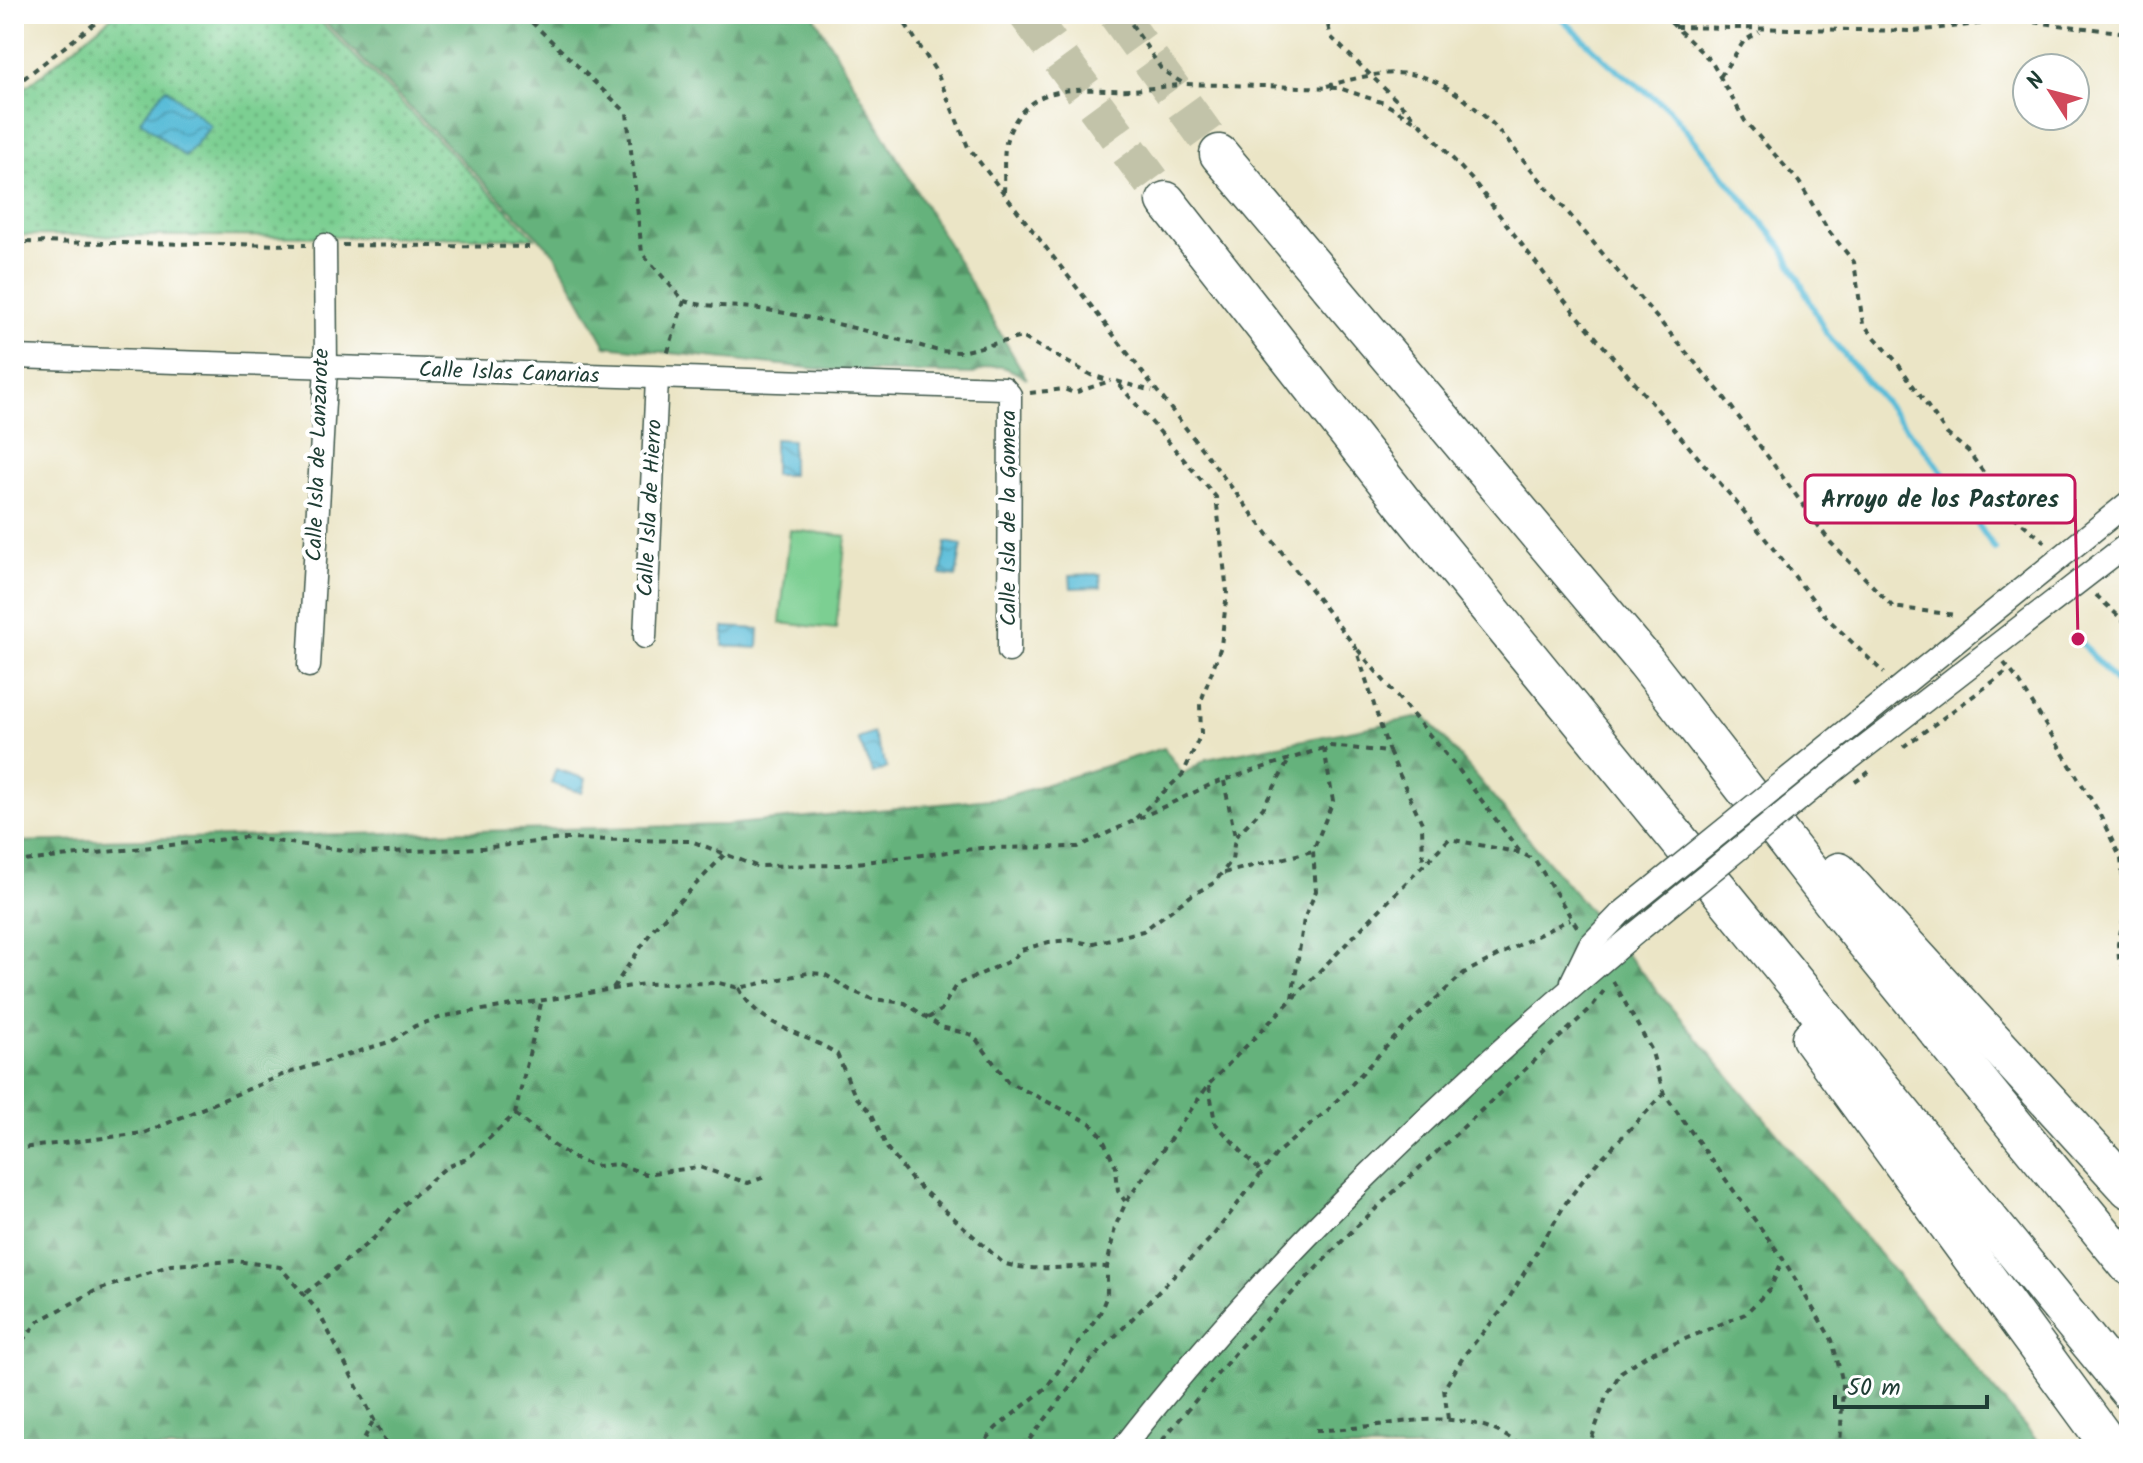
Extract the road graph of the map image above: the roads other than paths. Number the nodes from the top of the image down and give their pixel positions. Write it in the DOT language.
graph roads {
  1 [pos="1219,154"];
  2 [pos="1166,201"];
  3 [pos="325,245"];
  4 [pos="14,357"];
  5 [pos="326,367"];
  6 [pos="657,379"];
  7 [pos="1004,388"];
  8 [pos="2129,502"];
  9 [pos="1407,508"];
  10 [pos="2129,543"];
  11 [pos="645,637"];
  12 [pos="1009,651"];
  13 [pos="1646,662"];
  14 [pos="309,666"];
  15 [pos="1570,986"];
  16 [pos="2129,1189"];
  17 [pos="2129,1266"];
  18 [pos="2129,1391"];
  19 [pos="1122,1449"];
  20 [pos="2112,1449"];
  1 -- 13 [label="highway"];
  2 -- 9 [label="highway"];
  3 -- 5 [label="street, Calle Isla de Lanzarote"];
  4 -- 5 [label="street, Calle Islas Canarias"];
  5 -- 6 [label="street, Calle Islas Canarias"];
  5 -- 14 [label="street, Calle Isla de Lanzarote"];
  6 -- 7 [label="street, Calle Islas Canarias"];
  6 -- 11 [label="street, Calle Isla de Hierro"];
  7 -- 12 [label="street, Calle Isla de la Gomera"];
  8 -- 15 [label="street, bridge"];
  9 -- 18 [label="highway"];
  9 -- 20 [label="highway"];
  10 -- 15 [label="street, bridge"];
  13 -- 16 [label="highway"];
  13 -- 17 [label="highway"];
  15 -- 19 [label="street"];
}
